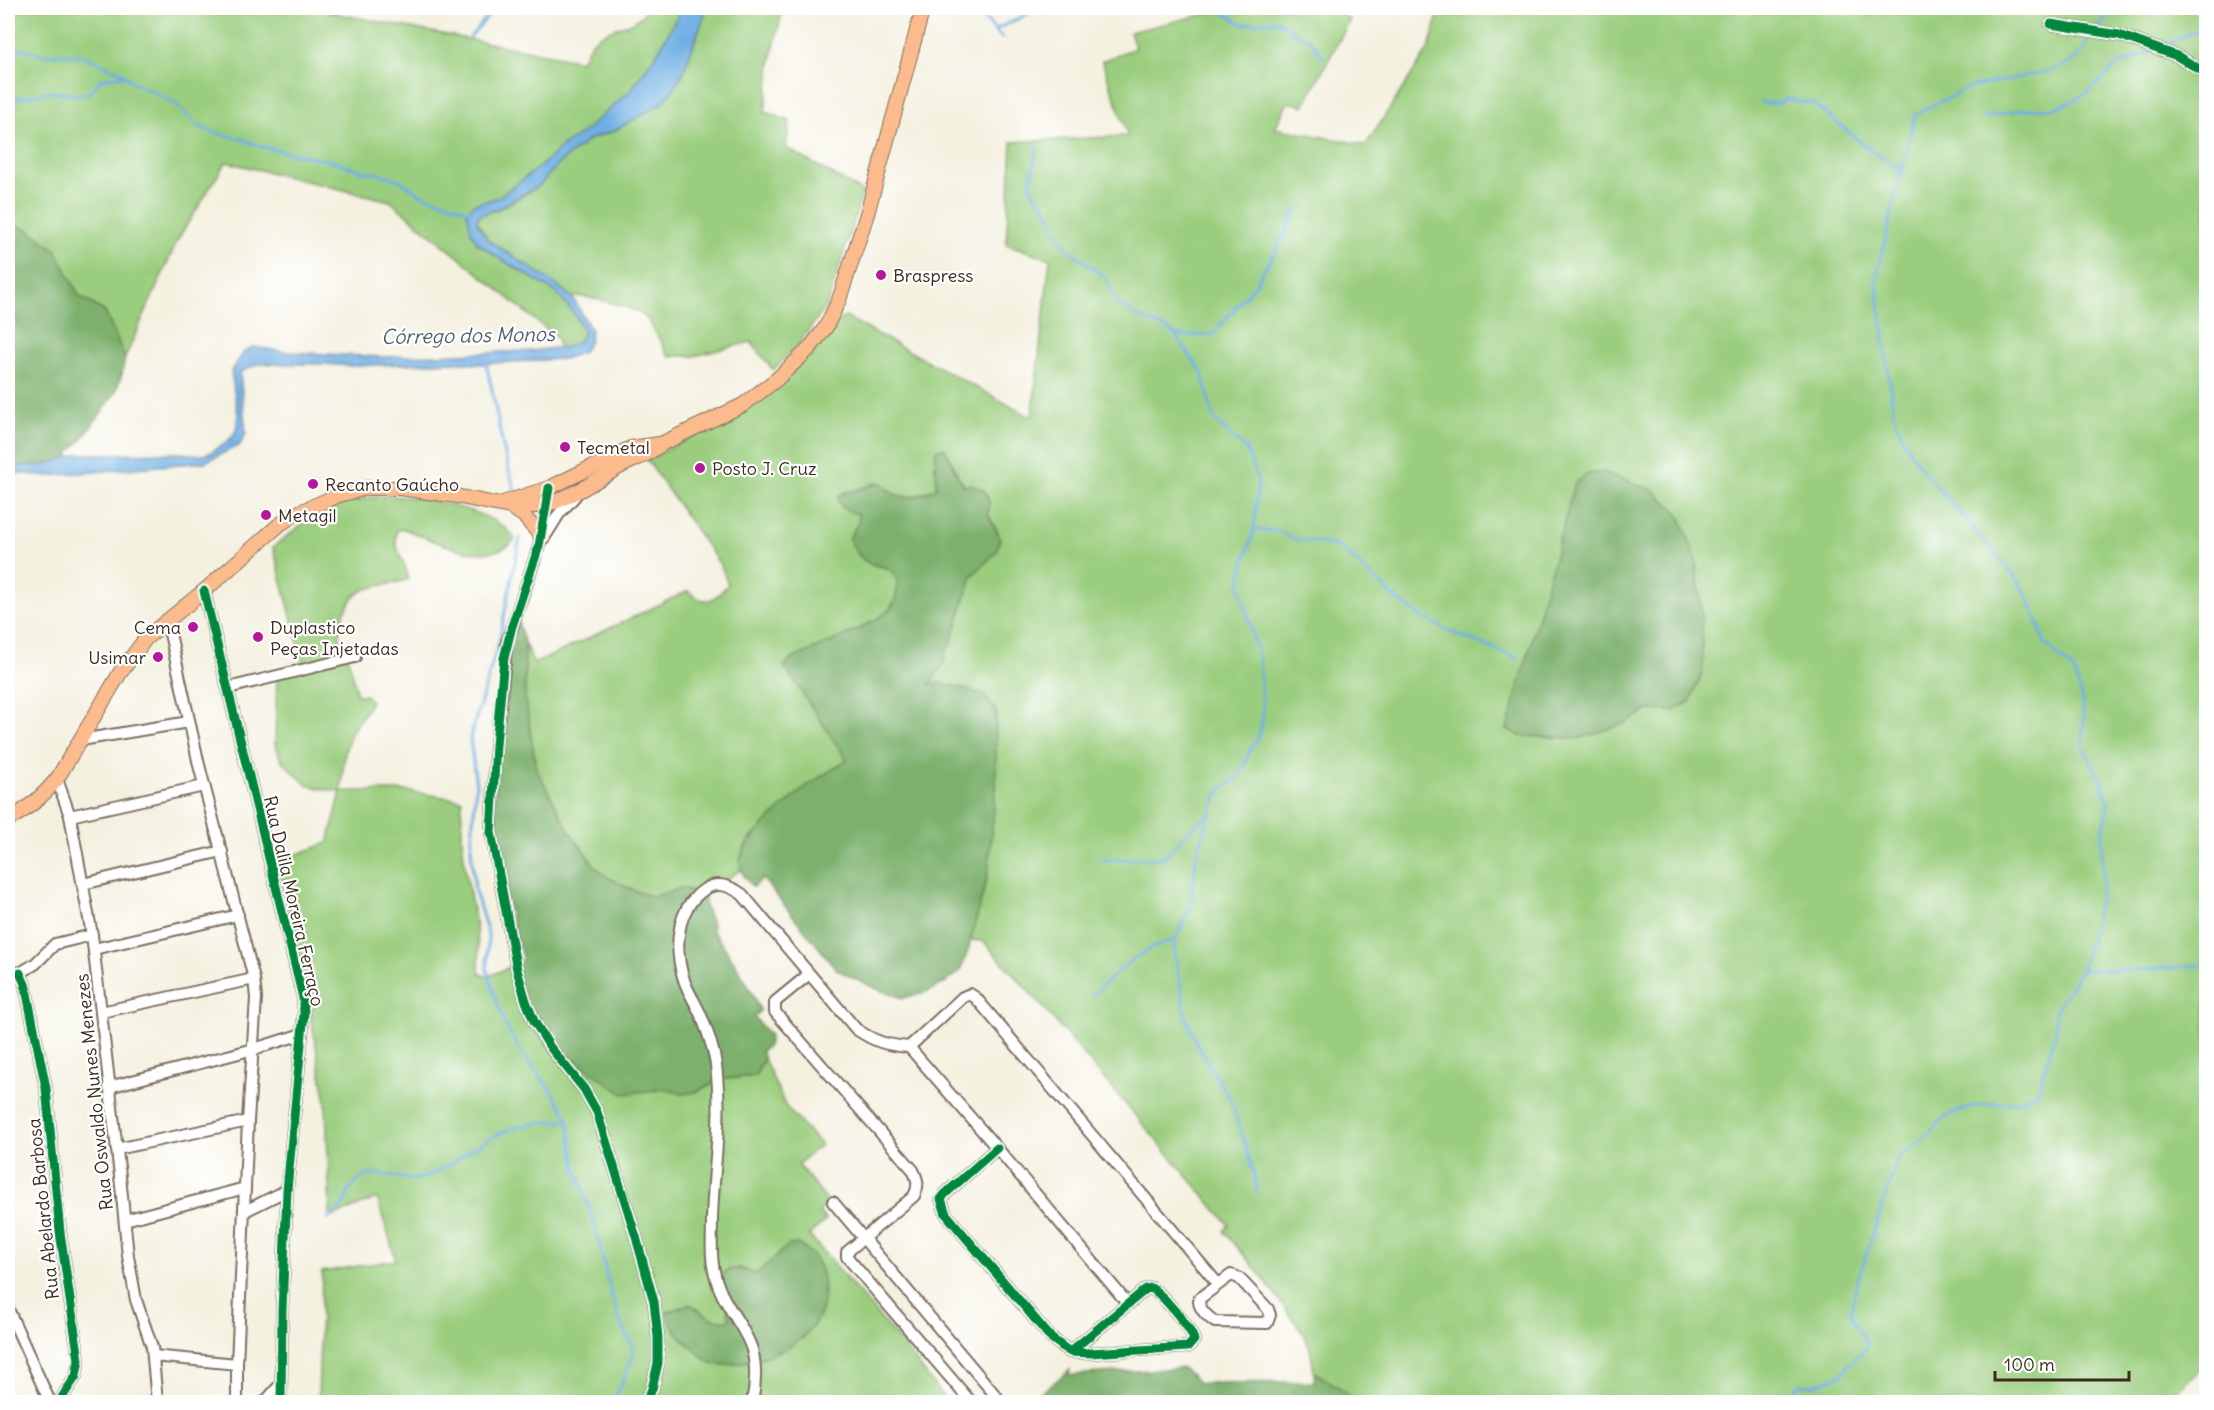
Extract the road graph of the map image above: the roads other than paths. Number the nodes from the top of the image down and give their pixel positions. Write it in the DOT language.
graph roads {
  1 [pos="922,8"];
  2 [pos="2051,24"];
  3 [pos="2206,73"];
  4 [pos="663,443"];
  5 [pos="549,488"];
  6 [pos="582,489"];
  7 [pos="547,504"];
  8 [pos="504,506"];
  9 [pos="540,541"];
  10 [pos="204,591"];
  11 [pos="167,620"];
  12 [pos="355,657"];
  13 [pos="228,688"];
  14 [pos="189,722"];
  15 [pos="81,740"];
  16 [pos="57,779"];
  17 [pos="204,786"];
  18 [pos="70,816"];
  19 [pos="8,820"];
  20 [pos="222,851"];
  21 [pos="83,884"];
  22 [pos="238,915"];
  23 [pos="92,935"];
  24 [pos="94,949"];
  25 [pos="8,972"];
  26 [pos="20,973"];
  27 [pos="808,975"];
  28 [pos="254,979"];
  29 [pos="101,1012"];
  30 [pos="302,1034"];
  31 [pos="909,1047"];
  32 [pos="254,1049"];
  33 [pos="110,1087"];
  34 [pos="248,1121"];
  35 [pos="997,1148"];
  36 [pos="117,1149"];
  37 [pos="245,1188"];
  38 [pos="286,1190"];
  39 [pos="832,1202"];
  40 [pos="245,1211"];
  41 [pos="124,1220"];
  42 [pos="864,1239"];
  43 [pos="1218,1284"];
  44 [pos="1128,1304"];
  45 [pos="8,1309"];
  46 [pos="1070,1352"];
  47 [pos="153,1356"];
  48 [pos="237,1364"];
  49 [pos="280,1385"];
  50 [pos="50,1402"];
  51 [pos="59,1402"];
  52 [pos="157,1402"];
  53 [pos="237,1402"];
  54 [pos="265,1402"];
  55 [pos="281,1402"];
  56 [pos="646,1402"];
  57 [pos="752,1402"];
  58 [pos="970,1402"];
  59 [pos="1001,1402"];
  1 -- 4 [label="main road"];
  2 -- 3 [label="street"];
  4 -- 5 [label="main road"];
  4 -- 6 [label="main road"];
  5 -- 7 [label="street"];
  5 -- 8 [label="main road"];
  6 -- 7 [label="main road"];
  6 -- 9 [label="street"];
  7 -- 8 [label="main road"];
  7 -- 9 [label="street"];
  8 -- 9 [label="main road"];
  8 -- 10 [label="main road"];
  9 -- 56 [label="street"];
  10 -- 11 [label="main road"];
  10 -- 13 [label="street, Rua Dalila Moreira Ferraço"];
  11 -- 14 [label="street"];
  11 -- 15 [label="main road"];
  12 -- 13 [label="street"];
  13 -- 30 [label="street, Rua Dalila Moreira Ferraço"];
  14 -- 15 [label="street"];
  14 -- 17 [label="street"];
  15 -- 16 [label="main road"];
  16 -- 18 [label="street, Rua Oswaldo Nunes Menezes"];
  16 -- 19 [label="main road"];
  17 -- 18 [label="street"];
  17 -- 20 [label="street"];
  18 -- 21 [label="street, Rua Oswaldo Nunes Menezes"];
  20 -- 21 [label="street"];
  20 -- 22 [label="street"];
  21 -- 23 [label="street, Rua Oswaldo Nunes Menezes"];
  22 -- 24 [label="street"];
  22 -- 28 [label="street"];
  23 -- 24 [label="street, Rua Oswaldo Nunes Menezes"];
  23 -- 26 [label="street"];
  24 -- 29 [label="street, Rua Oswaldo Nunes Menezes"];
  25 -- 26 [label="street"];
  26 -- 51 [label="street, Rua Abelardo Barbosa"];
  27 -- 31 [label="street"];
  27 -- 42 [label="street"];
  27 -- 57 [label="street"];
  28 -- 29 [label="street"];
  28 -- 32 [label="street"];
  29 -- 33 [label="street, Rua Oswaldo Nunes Menezes"];
  30 -- 32 [label="street"];
  30 -- 38 [label="street, Rua Dalila Moreira Ferraço"];
  31 -- 35 [label="street"];
  31 -- 43 [label="street"];
  32 -- 33 [label="street"];
  32 -- 34 [label="street"];
  33 -- 36 [label="street, Rua Oswaldo Nunes Menezes"];
  34 -- 36 [label="street"];
  34 -- 37 [label="street"];
  35 -- 44 [label="street"];
  35 -- 46 [label="street"];
  36 -- 41 [label="street, Rua Oswaldo Nunes Menezes"];
  37 -- 40 [label="street"];
  37 -- 41 [label="street"];
  38 -- 40 [label="street"];
  38 -- 49 [label="street, Rua Dalila Moreira Ferraço"];
  39 -- 42 [label="street"];
  40 -- 48 [label="street"];
  41 -- 47 [label="street, Rua Oswaldo Nunes Menezes"];
  42 -- 58 [label="street"];
  42 -- 59 [label="street"];
  43 -- 43 [label="street"];
  44 -- 46 [label="street"];
  44 -- 46 [label="street"];
  45 -- 50 [label="street"];
  47 -- 48 [label="street"];
  47 -- 52 [label="street, Rua Oswaldo Nunes Menezes"];
  48 -- 53 [label="street"];
  49 -- 54 [label="street"];
  49 -- 55 [label="street, Rua Dalila Moreira Ferraço"];
}
